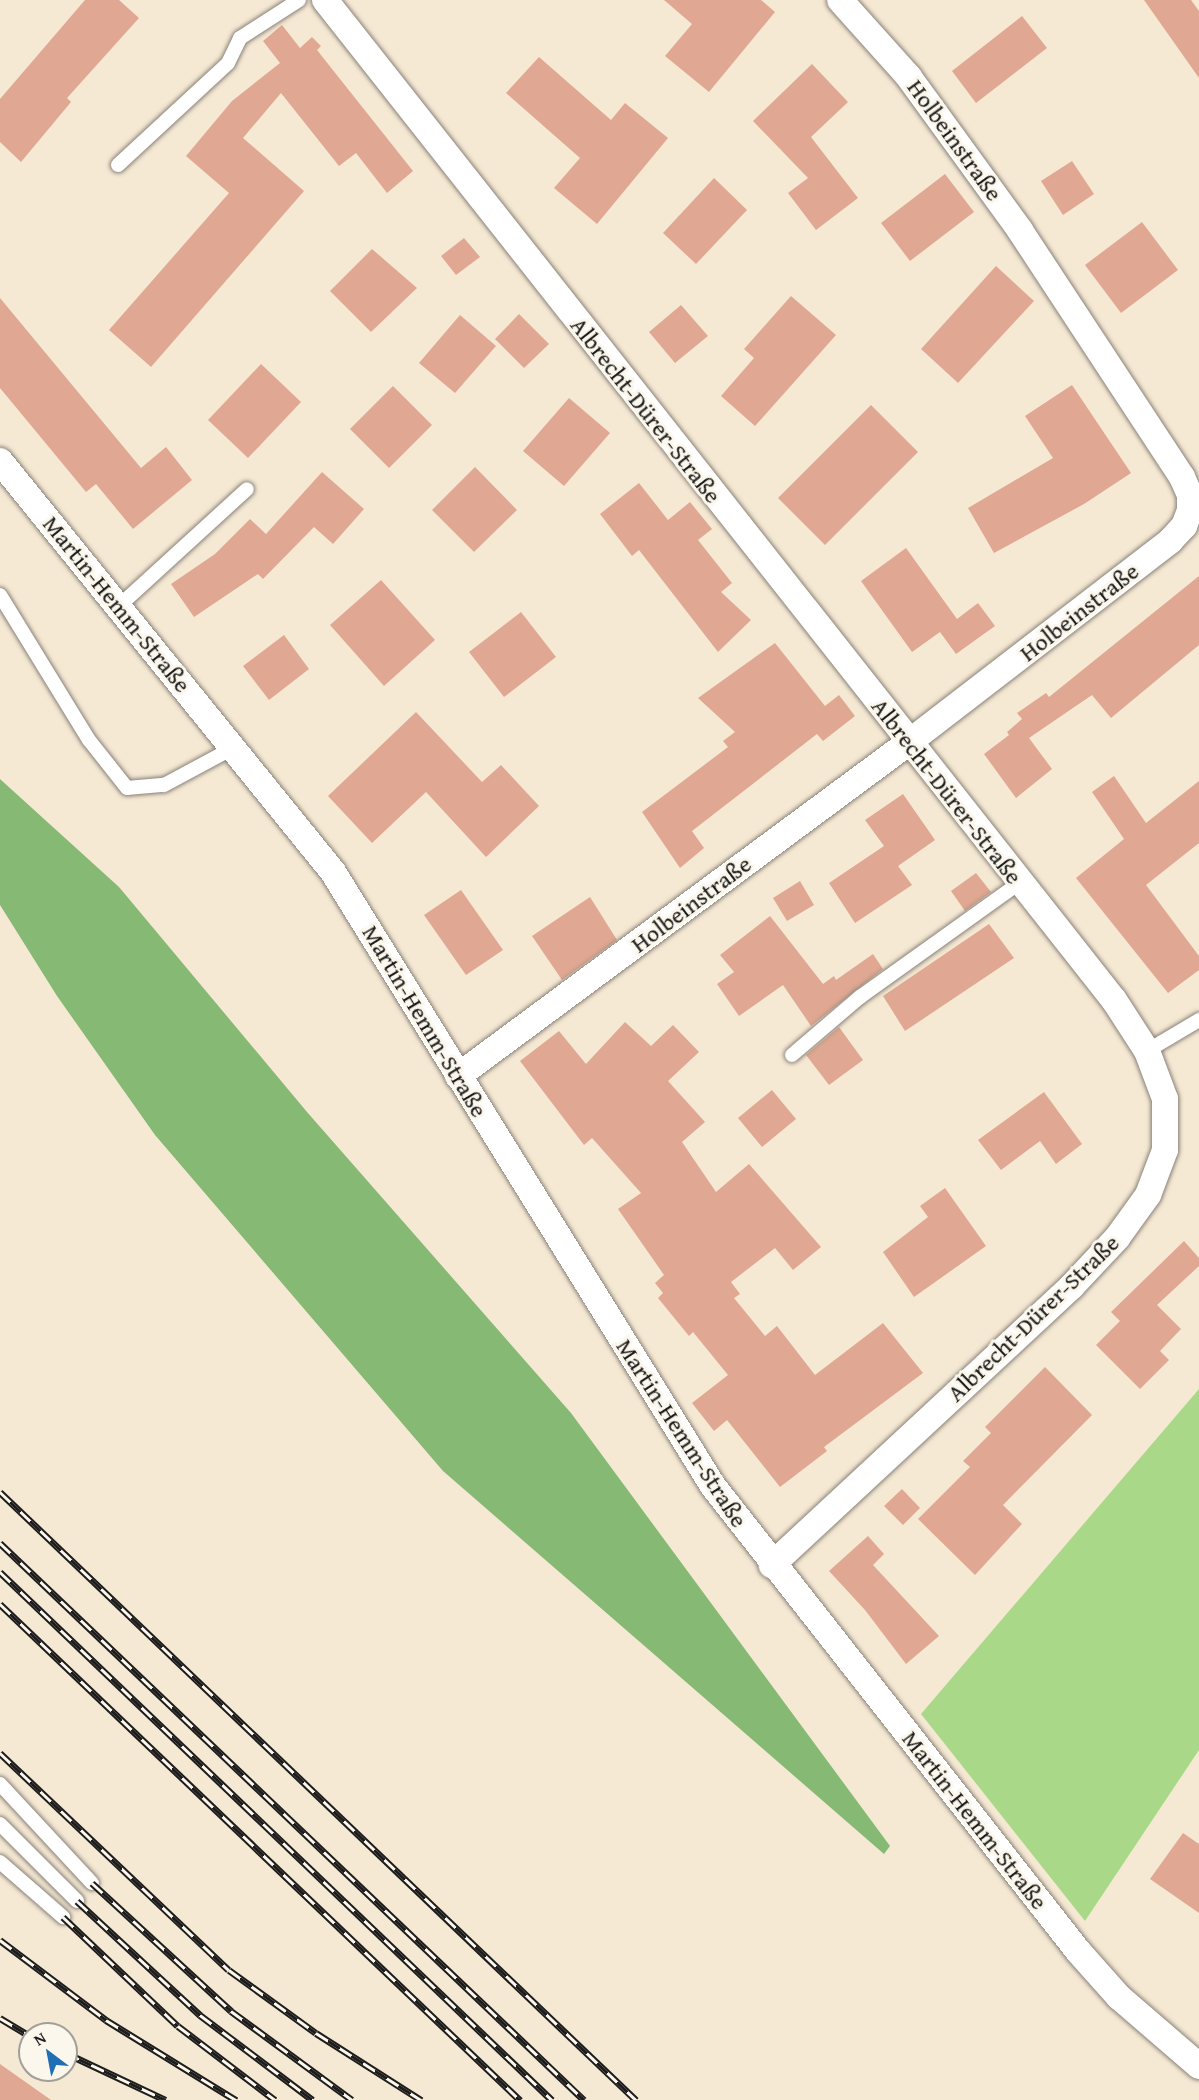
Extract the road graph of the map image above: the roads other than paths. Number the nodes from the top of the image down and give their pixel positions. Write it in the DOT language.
graph roads {
  1 [pos="299,0"];
  2 [pos="325,0"];
  3 [pos="840,0"];
  4 [pos="118,165"];
  5 [pos="0,461"];
  6 [pos="247,489"];
  7 [pos="0,595"];
  8 [pos="119,606"];
  9 [pos="908,743"];
  10 [pos="235,747"];
  11 [pos="1019,883"];
  12 [pos="1199,1020"];
  13 [pos="1148,1051"];
  14 [pos="792,1055"];
  15 [pos="458,1076"];
  16 [pos="772,1565"];
  17 [pos="0,1784"];
  18 [pos="0,1824"];
  19 [pos="0,1862"];
  20 [pos="92,1883"];
  21 [pos="77,1901"];
  22 [pos="63,1917"];
  23 [pos="1199,2066"];
  1 -- 4 [label="lane"];
  2 -- 9 [label="street, Albrecht-Dürer-Straße"];
  3 -- 9 [label="street, Holbeinstraße"];
  5 -- 8 [label="street, Martin-Hemm-Straße"];
  6 -- 8 [label="lane"];
  7 -- 10 [label="lane"];
  8 -- 10 [label="street, Martin-Hemm-Straße"];
  9 -- 11 [label="street, Albrecht-Dürer-Straße"];
  9 -- 15 [label="street, Holbeinstraße"];
  10 -- 15 [label="street, Martin-Hemm-Straße"];
  11 -- 13 [label="street, Albrecht-Dürer-Straße"];
  11 -- 14 [label="lane"];
  12 -- 13 [label="lane"];
  13 -- 16 [label="street, Albrecht-Dürer-Straße"];
  15 -- 16 [label="street, Martin-Hemm-Straße"];
  16 -- 23 [label="street, Martin-Hemm-Straße"];
  17 -- 20 [label="lane"];
  18 -- 21 [label="lane"];
  19 -- 22 [label="lane"];
}
